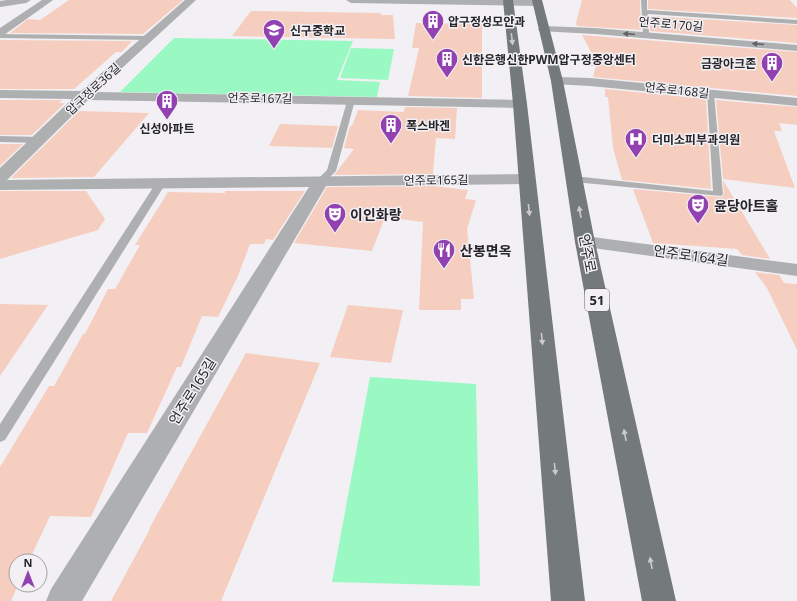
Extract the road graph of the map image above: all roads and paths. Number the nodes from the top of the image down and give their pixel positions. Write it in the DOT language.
graph roads {
  1 [pos="26,0"];
  2 [pos="48,0"];
  3 [pos="191,0"];
  4 [pos="351,0"];
  5 [pos="376,0"];
  6 [pos="644,0"];
  7 [pos="508,1"];
  8 [pos="537,2"];
  9 [pos="0,4"];
  10 [pos="645,12"];
  11 [pos="797,22"];
  12 [pos="543,29"];
  13 [pos="0,33"];
  14 [pos="646,35"];
  15 [pos="148,38"];
  16 [pos="797,48"];
  17 [pos="557,81"];
  18 [pos="0,94"];
  19 [pos="710,94"];
  20 [pos="86,96"];
  21 [pos="351,100"];
  22 [pos="797,102"];
  23 [pos="520,104"];
  24 [pos="0,139"];
  25 [pos="40,140"];
  26 [pos="0,177"];
  27 [pos="526,179"];
  28 [pos="574,179"];
  29 [pos="321,181"];
  30 [pos="161,183"];
  31 [pos="0,185"];
  32 [pos="586,242"];
  33 [pos="797,270"];
  34 [pos="0,436"];
  35 [pos="63,601"];
  36 [pos="568,601"];
  37 [pos="658,601"];
  1 -- 9 [label="street"];
  2 -- 13 [label="street"];
  3 -- 15 [label="street, 압구정로36길"];
  4 -- 5 [label="street"];
  5 -- 7 [label="street"];
  6 -- 10 [label="lane"];
  7 -- 8 [label="street"];
  7 -- 23 [label="main road, one-way"];
  8 -- 12 [label="main road, 언주로 / 51"];
  10 -- 11 [label="lane"];
  10 -- 14 [label="lane"];
  14 -- 12 [label="street, 언주로170길, one-way"];
  12 -- 17 [label="main road, 언주로 / 51"];
  13 -- 15 [label="lane"];
  16 -- 14 [label="street, 언주로170길, one-way"];
  15 -- 20 [label="street, 압구정로36길"];
  17 -- 19 [label="street, 언주로168길"];
  17 -- 28 [label="main road, 언주로 / 51"];
  18 -- 20 [label="street, 언주로167길"];
  19 -- 22 [label="street, 언주로168길"];
  19 -- 28 [label="lane"];
  20 -- 21 [label="street, 언주로167길"];
  20 -- 25 [label="street, 압구정로36길"];
  21 -- 23 [label="street, 언주로167길"];
  21 -- 29 [label="lane"];
  23 -- 27 [label="main road"];
  24 -- 25 [label="lane"];
  25 -- 26 [label="street, 압구정로36길"];
  27 -- 29 [label="street, 언주로165길"];
  27 -- 36 [label="main road, one-way"];
  32 -- 28 [label="main road, 언주로 / 51, one-way"];
  29 -- 30 [label="street, 언주로165길"];
  29 -- 35 [label="street, 언주로165길"];
  30 -- 31 [label="street, 언주로165길"];
  30 -- 34 [label="lane"];
  32 -- 33 [label="street, 언주로164길"];
  37 -- 32 [label="main road, 언주로 / 51, one-way"];
}
